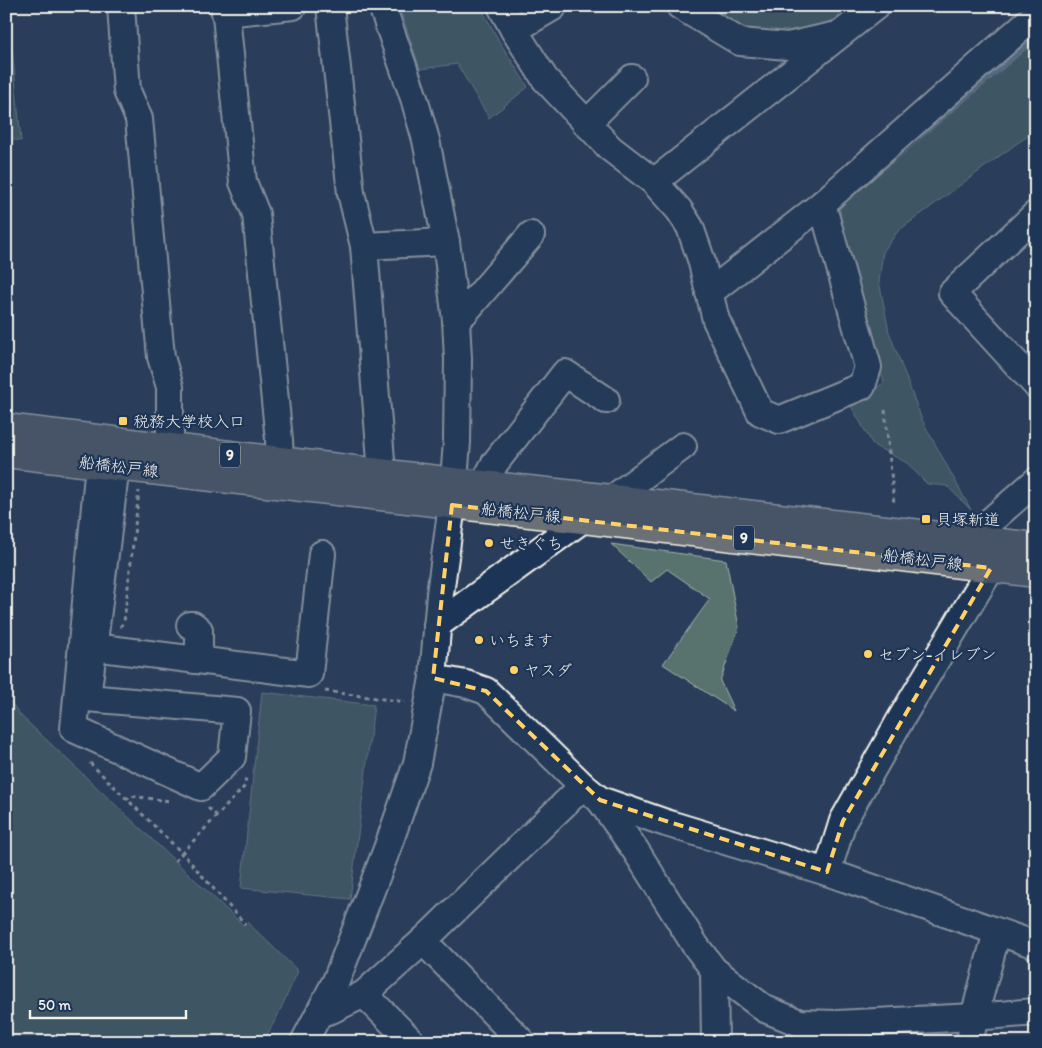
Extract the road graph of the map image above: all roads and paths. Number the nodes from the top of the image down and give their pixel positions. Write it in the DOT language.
graph roads {
  1 [pos="121,6"];
  2 [pos="293,6"];
  3 [pos="330,6"];
  4 [pos="382,6"];
  5 [pos="501,6"];
  6 [pos="680,6"];
  7 [pos="876,6"];
  8 [pos="553,7"];
  9 [pos="225,10"];
  10 [pos="1028,14"];
  11 [pos="514,30"];
  12 [pos="840,34"];
  13 [pos="632,78"];
  14 [pos="586,124"];
  15 [pos="654,182"];
  16 [pos="822,204"];
  17 [pos="1036,214"];
  18 [pos="531,235"];
  19 [pos="446,242"];
  20 [pos="364,246"];
  21 [pos="709,293"];
  22 [pos="456,320"];
  23 [pos="1036,385"];
  24 [pos="606,400"];
  25 [pos="885,410"];
  26 [pos="6,428"];
  27 [pos="683,446"];
  28 [pos="170,448"];
  29 [pos="6,452"];
  30 [pos="280,461"];
  31 [pos="108,465"];
  32 [pos="382,473"];
  33 [pos="1036,481"];
  34 [pos="483,485"];
  35 [pos="453,493"];
  36 [pos="612,499"];
  37 [pos="894,504"];
  38 [pos="583,519"];
  39 [pos="970,539"];
  40 [pos="1036,547"];
  41 [pos="322,554"];
  42 [pos="991,568"];
  43 [pos="1036,573"];
  44 [pos="190,625"];
  45 [pos="437,626"];
  46 [pos="93,647"];
  47 [pos="196,660"];
  48 [pos="433,678"];
  49 [pos="324,691"];
  50 [pos="410,702"];
  51 [pos="592,793"];
  52 [pos="175,861"];
  53 [pos="827,872"];
  54 [pos="245,924"];
  55 [pos="997,932"];
  56 [pos="423,941"];
  57 [pos="1036,945"];
  58 [pos="714,970"];
  59 [pos="364,994"];
  60 [pos="1036,1012"];
  61 [pos="320,1013"];
  62 [pos="972,1029"];
  63 [pos="304,1042"];
  64 [pos="412,1042"];
  65 [pos="522,1042"];
  66 [pos="715,1042"];
  1 -- 28 [label="street"];
  2 -- 9 [label="street"];
  3 -- 20 [label="street"];
  4 -- 19 [label="street"];
  5 -- 11 [label="street"];
  6 -- 12 [label="street"];
  7 -- 12 [label="street"];
  8 -- 11 [label="street"];
  9 -- 30 [label="street"];
  10 -- 16 [label="street"];
  11 -- 14 [label="street"];
  12 -- 15 [label="street"];
  13 -- 14 [label="street"];
  14 -- 15 [label="street"];
  15 -- 21 [label="street"];
  16 -- 21 [label="street"];
  16 -- 21 [label="street"];
  17 -- 23 [label="street"];
  18 -- 22 [label="street"];
  19 -- 20 [label="street"];
  19 -- 22 [label="street"];
  20 -- 32 [label="street"];
  22 -- 35 [label="street"];
  24 -- 34 [label="street"];
  25 -- 37 [label="path"];
  26 -- 28 [label="main road, 船橋松戸線 / 9"];
  27 -- 36 [label="street"];
  28 -- 30 [label="main road, 船橋松戸線 / 9"];
  29 -- 31 [label="main road, 船橋松戸線 / 9"];
  30 -- 32 [label="main road, 船橋松戸線 / 9"];
  31 -- 35 [label="main road, 船橋松戸線 / 9"];
  31 -- 46 [label="street"];
  31 -- 46 [label="street"];
  32 -- 35 [label="main road, 船橋松戸線 / 9"];
  33 -- 39 [label="street"];
  34 -- 35 [label="main road, 船橋松戸線 / 9"];
  34 -- 36 [label="main road, 船橋松戸線 / 9"];
  35 -- 38 [label="main road, 船橋松戸線 / 9"];
  35 -- 45 [label="street"];
  36 -- 39 [label="main road, 船橋松戸線 / 9"];
  38 -- 42 [label="main road, 船橋松戸線 / 9"];
  38 -- 45 [label="street"];
  39 -- 40 [label="main road, 船橋松戸線 / 9"];
  41 -- 47 [label="street"];
  42 -- 43 [label="main road, 船橋松戸線 / 9"];
  42 -- 53 [label="street"];
  44 -- 47 [label="street"];
  45 -- 48 [label="street"];
  46 -- 47 [label="street"];
  48 -- 51 [label="street"];
  48 -- 61 [label="street"];
  49 -- 50 [label="path"];
  51 -- 53 [label="street"];
  51 -- 56 [label="street"];
  51 -- 58 [label="street"];
  52 -- 54 [label="path"];
  53 -- 55 [label="street"];
  55 -- 57 [label="street"];
  55 -- 62 [label="street"];
  56 -- 59 [label="street"];
  56 -- 65 [label="street"];
  58 -- 62 [label="street"];
  58 -- 66 [label="street"];
  59 -- 61 [label="street"];
  59 -- 64 [label="street"];
  60 -- 62 [label="street"];
  61 -- 63 [label="street"];
}
